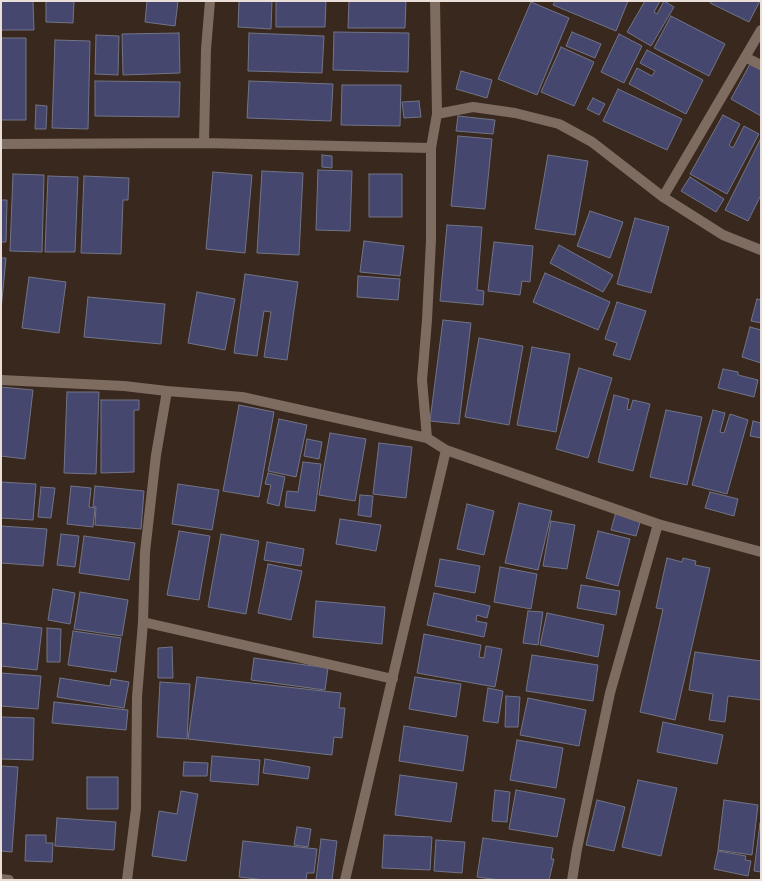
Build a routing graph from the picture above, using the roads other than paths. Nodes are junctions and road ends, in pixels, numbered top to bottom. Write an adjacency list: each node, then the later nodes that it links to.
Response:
1 (210, 1): 7 (street)
2 (435, 1): 6 (street)
3 (761, 30): 4 (street)
4 (745, 57): 5 (street); 10 (street)
5 (761, 65)
6 (436, 114): 9 (street); 10 (street)
7 (204, 143): 8 (street); 9 (street)
8 (1, 144)
9 (431, 148): 14 (street)
10 (663, 197): 11 (street)
11 (761, 250)
12 (1, 380): 13 (street)
13 (167, 391): 14 (street); 18 (street)
14 (427, 438): 15 (street)
15 (446, 450): 16 (street); 19 (street)
16 (658, 524): 17 (street); 24 (street)
17 (761, 552)
18 (143, 622): 19 (street); 22 (street)
19 (393, 679): 23 (street)
20 (1, 879): 21 (street)
21 (9, 880)
22 (127, 880)
23 (345, 880)
24 (572, 880)

